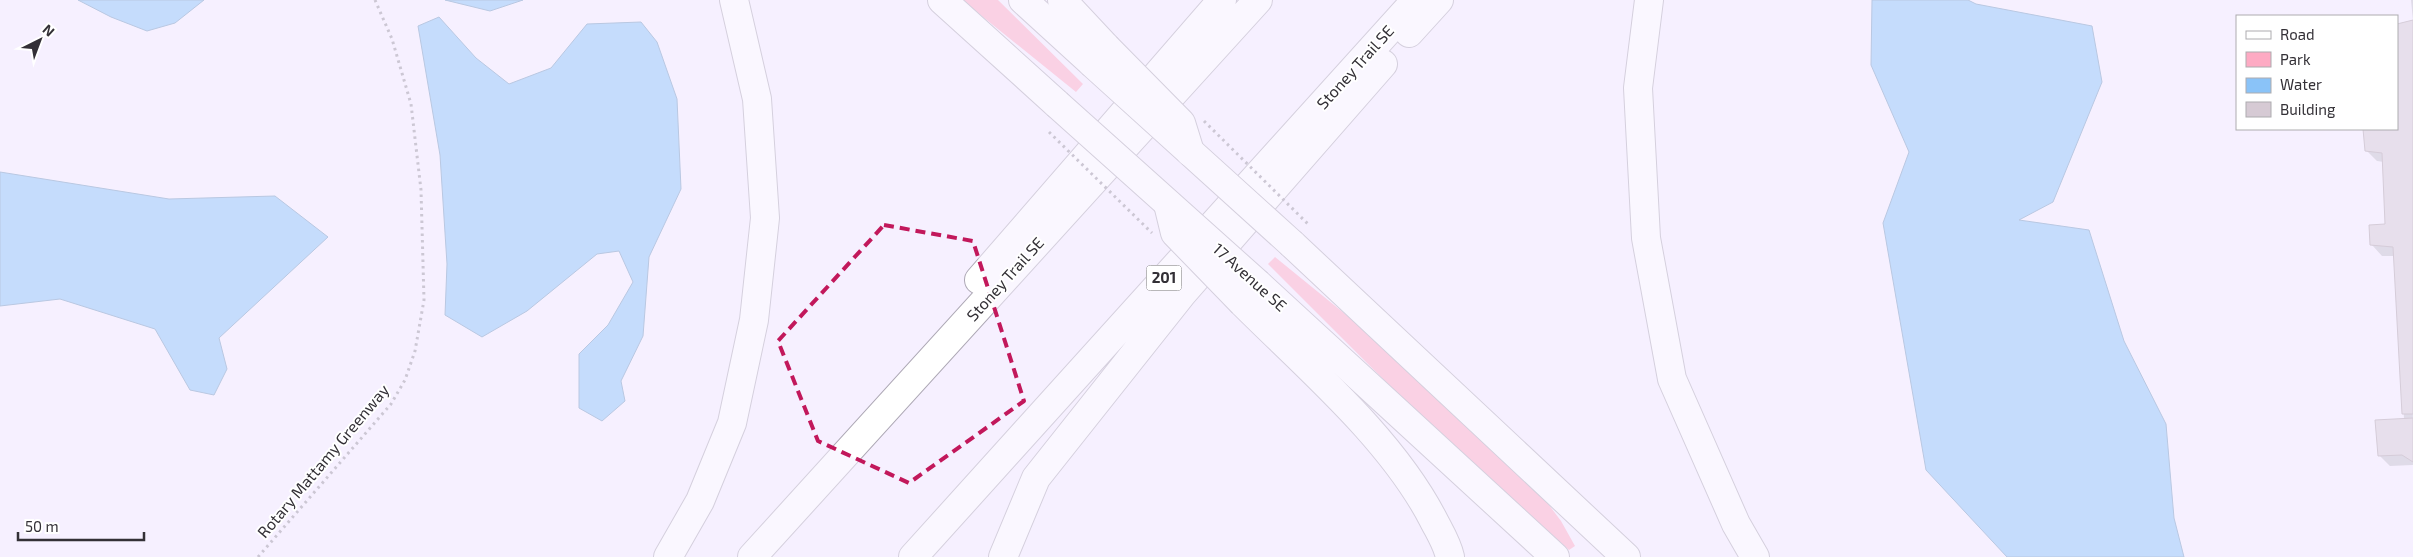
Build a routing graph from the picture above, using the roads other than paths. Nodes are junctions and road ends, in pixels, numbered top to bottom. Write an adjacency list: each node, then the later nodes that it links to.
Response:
1 (734, 0): 13 (main road)
2 (942, 0): 11 (main road, bridge)
3 (1023, 0): 10 (main road)
4 (1062, 0): 10 (main road)
5 (1222, 0): 12 (main road)
6 (1258, 0): 12 (main road, Stoney Trail SE)
7 (1416, 0): 15 (main road, Stoney Trail SE / 201)
8 (1438, 0): 16 (main road)
9 (1649, 0): 20 (main road)
10 (1099, 55): 19 (main road, bridge)
11 (1251, 294): 17 (main road); 18 (main road, 17 Avenue SE)
12 (801, 505): 14 (main road, Stoney Trail SE)
13 (668, 557)
14 (752, 557)
15 (913, 557)
16 (1003, 557)
17 (1450, 557)
18 (1555, 557)
19 (1626, 557)
20 (1755, 557)

